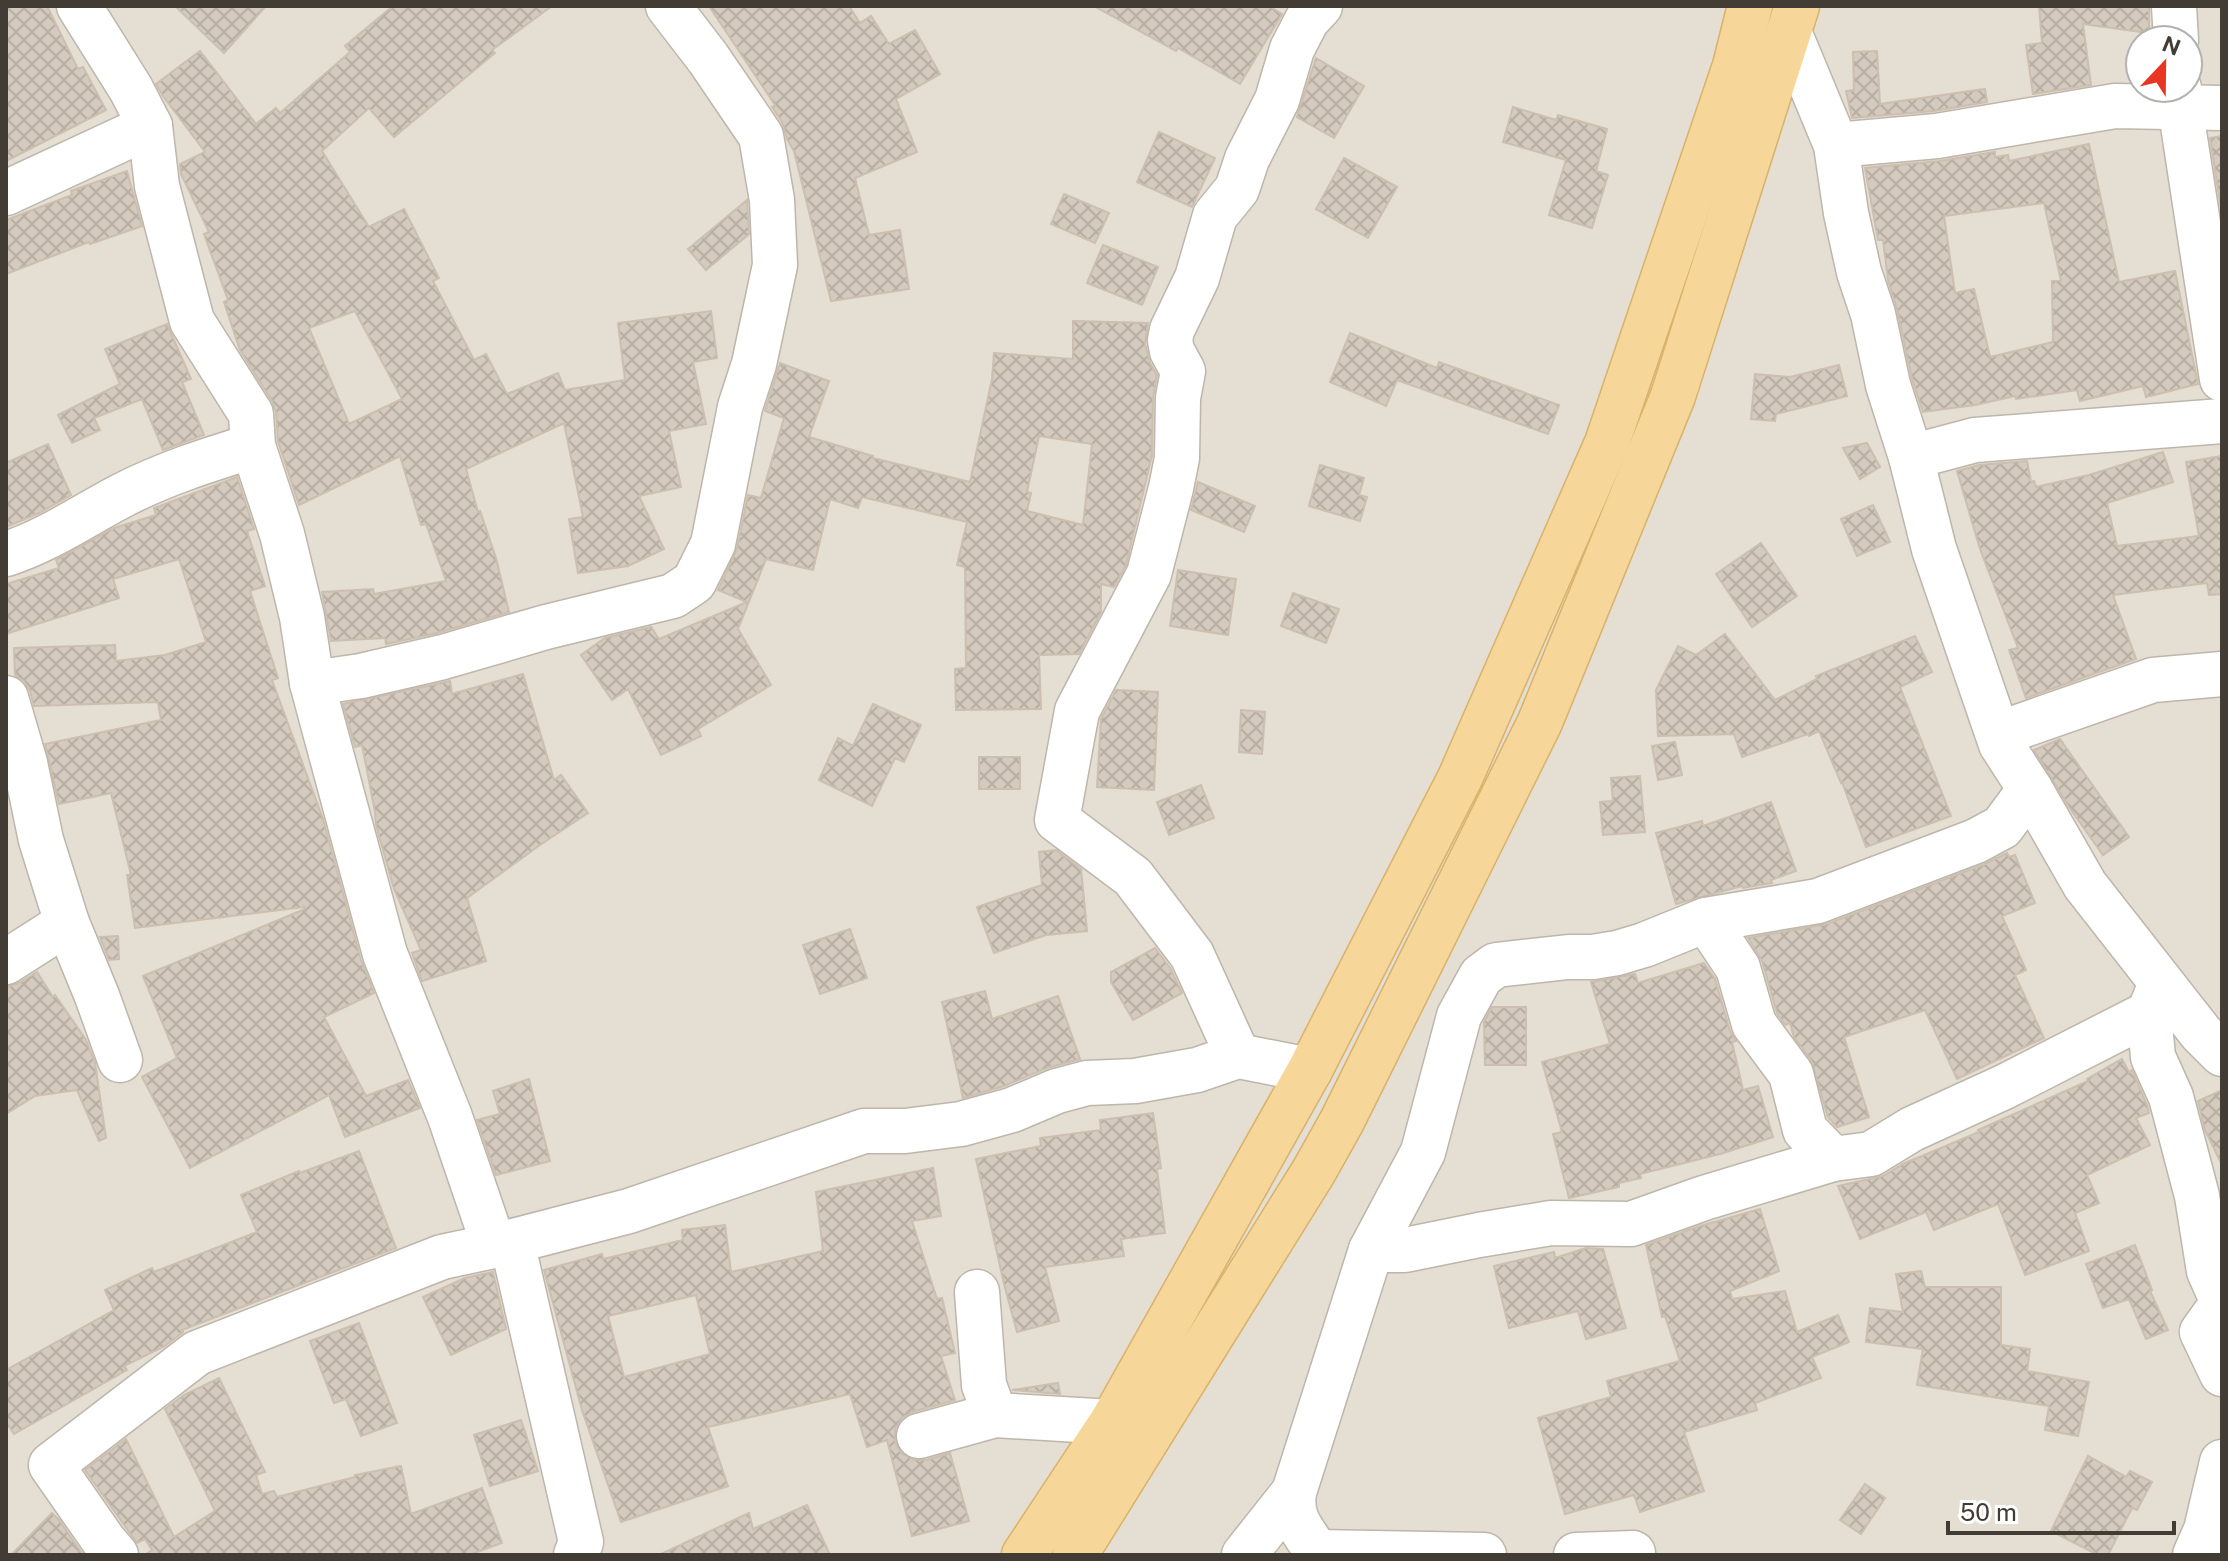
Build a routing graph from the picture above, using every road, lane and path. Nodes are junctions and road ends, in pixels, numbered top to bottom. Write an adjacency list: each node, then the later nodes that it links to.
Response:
1 (79, 6): 8 (street)
2 (668, 6): 17 (street)
3 (1320, 6): 26 (street)
4 (1750, 6): 28 (main road)
5 (1793, 19): 9 (street); 45 (main road)
6 (2147, 104): 9 (street)
7 (2194, 104): 11 (street)
8 (150, 126): 10 (street); 13 (street)
9 (1836, 145): 14 (street)
10 (6, 193)
11 (2222, 379)
12 (2222, 421): 14 (street)
13 (253, 446): 15 (street); 17 (street)
14 (1911, 457): 19 (street)
15 (6, 554)
16 (2222, 674): 19 (street)
17 (312, 683): 30 (street)
18 (6, 698): 22 (street)
19 (1998, 734): 20 (street)
20 (2030, 789): 21 (street); 24 (street)
21 (1706, 920): 29 (street); 31 (street)
22 (67, 923): 23 (street); 27 (street)
23 (6, 962)
24 (2155, 998): 25 (street); 29 (street); 33 (street)
25 (2222, 1054)
26 (1238, 1056): 28 (street); 30 (street)
27 (120, 1060)
28 (1310, 1070): 36 (main road)
29 (1833, 1159): 31 (street)
30 (512, 1242): 40 (street); 43 (street)
31 (1371, 1250): 39 (street)
32 (977, 1292): 35 (street)
33 (2222, 1302): 34 (street)
34 (2222, 1374)
35 (995, 1415): 36 (street); 37 (street)
36 (1112, 1422): 44 (main road)
37 (919, 1436)
38 (2222, 1462): 49 (street)
39 (1294, 1492): 42 (street); 46 (street)
40 (583, 1551)
41 (1633, 1553): 48 (street)
42 (1318, 1554): 47 (street)
43 (116, 1555)
44 (1024, 1555)
45 (1075, 1555)
46 (1244, 1555)
47 (1484, 1555)
48 (1576, 1555)
49 (2195, 1555)

